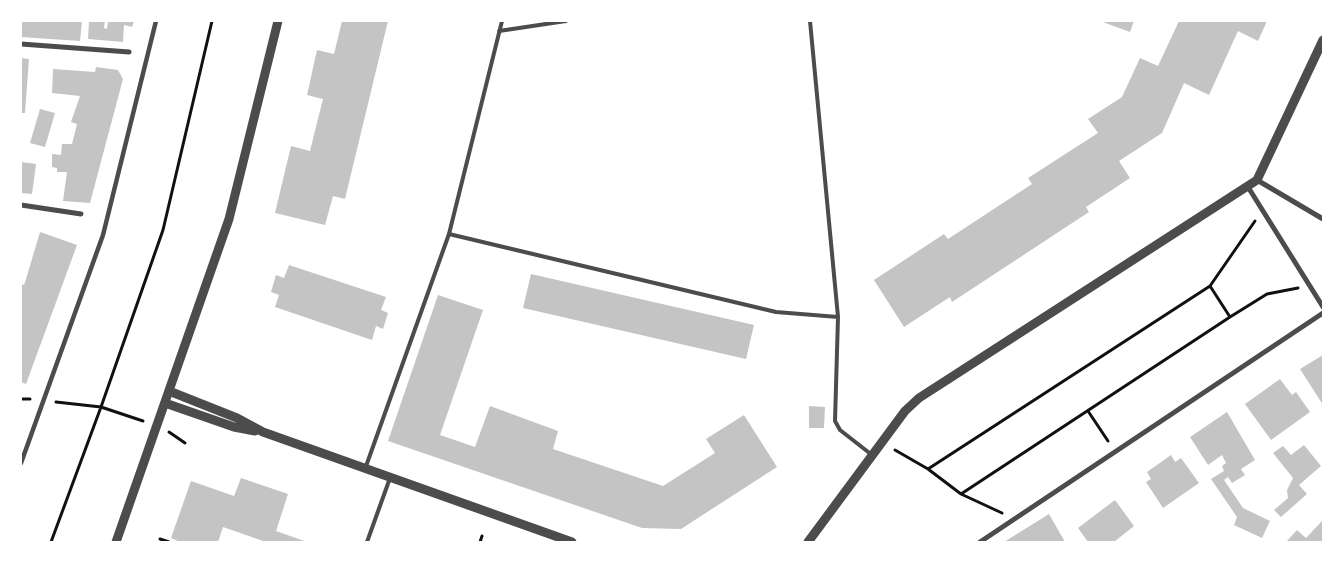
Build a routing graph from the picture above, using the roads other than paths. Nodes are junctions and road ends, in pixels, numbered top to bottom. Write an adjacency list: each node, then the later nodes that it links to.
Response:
1 (156, 21): 23 (street)
2 (278, 21): 19 (street)
3 (502, 21): 6 (lane)
4 (566, 21): 6 (lane)
5 (810, 21): 18 (lane)
6 (499, 31): 15 (lane)
7 (1323, 40): 10 (street)
8 (21, 44): 9 (street)
9 (129, 52)
10 (1257, 180): 11 (street); 14 (street)
11 (1248, 187): 16 (street); 22 (street)
12 (21, 205): 13 (street)
13 (81, 214)
14 (1323, 219)
15 (450, 234): 18 (lane); 24 (lane)
16 (1323, 307)
17 (1323, 313): 32 (street)
18 (838, 317): 22 (lane)
19 (169, 391): 20 (street); 21 (street)
20 (165, 403): 21 (street); 27 (street)
21 (263, 432): 24 (street)
22 (872, 455): 26 (street)
23 (21, 463)
24 (365, 469): 25 (street)
25 (390, 478): 28 (lane); 29 (street)
26 (814, 533): 30 (street); 31 (street)
27 (116, 542)
28 (367, 542)
29 (572, 542)
30 (802, 542)
31 (808, 542)
32 (980, 542)

